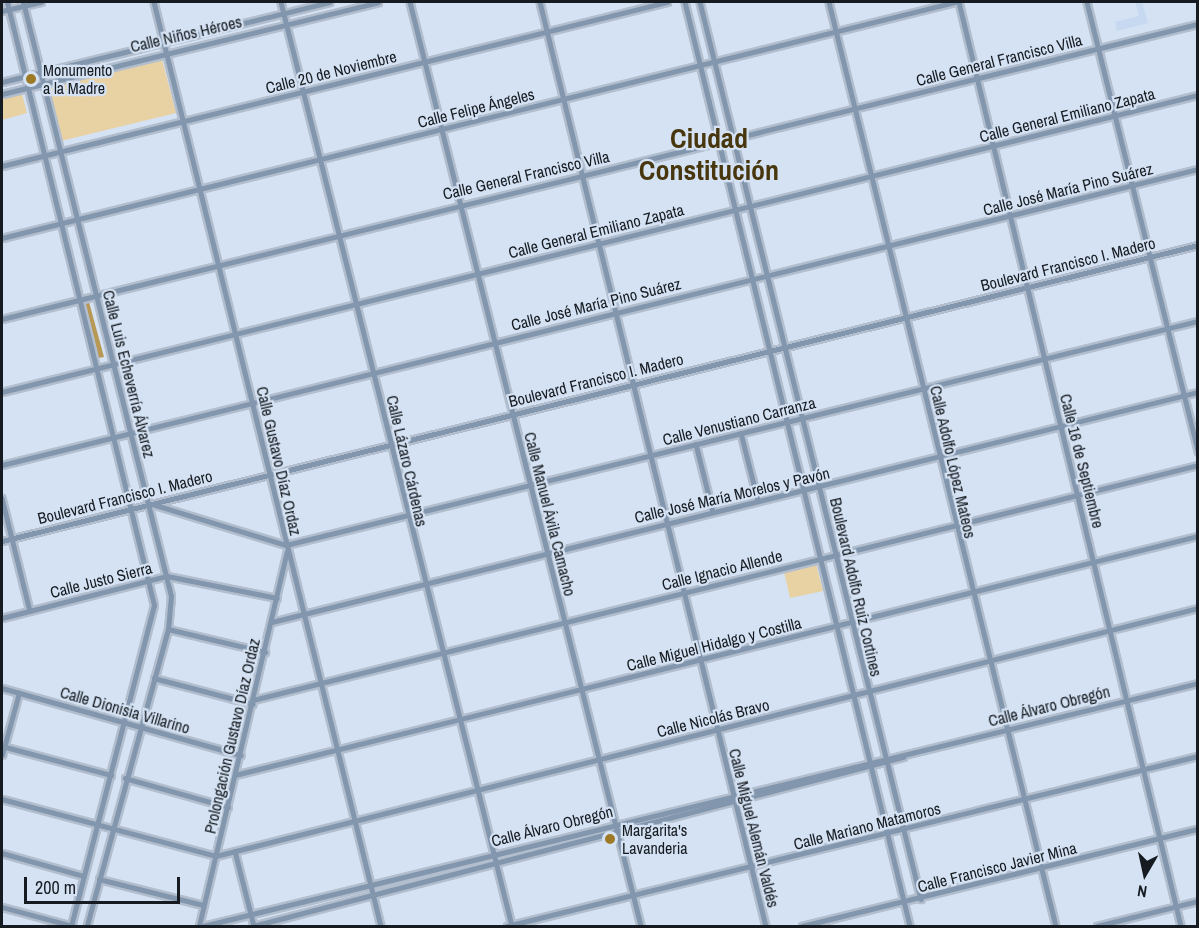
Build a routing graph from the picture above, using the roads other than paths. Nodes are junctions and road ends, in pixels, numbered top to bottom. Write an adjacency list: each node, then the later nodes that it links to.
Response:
1 (7, 2): 16 (street, Calle Luis Echeverría Álvarez)
2 (40, 2): 15 (street)
3 (154, 2): 23 (street, Calle Gustavo Díaz Ordaz)
4 (281, 2): 18 (street, Calle Lázaro Cárdenas)
5 (329, 2): 18 (street, Calle Niños Héroes)
6 (378, 2): 19 (street, Calle Niños Héroes)
7 (411, 2): 26 (street, Calle Manuel Ávila Camacho)
8 (540, 2): 21 (street, Calle Miguel Alemán Valdés)
9 (667, 2): 21 (street, Calle 20 de Noviembre)
10 (685, 2): 28 (street, Boulevard Adolfo Ruíz Cortines)
11 (700, 2): 27 (street, Boulevard Adolfo Ruíz Cortines)
12 (829, 2): 22 (street, Calle Adolfo López Mateos)
13 (957, 2): 22 (street, Calle Felipe Ángeles); 31 (street, Calle 16 de Septiembre)
14 (1087, 2): 24 (street)
15 (23, 4): 16 (street); 29 (street, Calle Luis Echeverría Álvarez)
16 (9, 9): 17 (street); 30 (street, Calle Luis Echeverría Álvarez)
17 (2, 11)
18 (284, 12): 19 (street, Calle Lázaro Cárdenas); 23 (street, Calle Niños Héroes)
19 (286, 24): 25 (street, Calle Niños Héroes); 35 (street, Calle Lázaro Cárdenas)
20 (1197, 24): 24 (street, Calle General Francisco Villa)
21 (547, 31): 26 (street, Calle 20 de Noviembre); 38 (street, Calle Miguel Alemán Valdés)
22 (837, 31): 27 (street, Calle Felipe Ángeles); 39 (street, Calle Adolfo López Mateos)
23 (165, 43): 25 (street, Calle Gustavo Díaz Ordaz); 29 (street, Calle Niños Héroes)
24 (1098, 48): 31 (street, Calle General Francisco Villa); 40 (street)
25 (167, 53): 33 (street, Calle Niños Héroes); 41 (street, Calle Gustavo Díaz Ordaz)
26 (425, 61): 35 (street, Calle 20 de Noviembre); 42 (street, Calle Manuel Ávila Camacho)
27 (714, 62): 28 (street, Calle Felipe Ángeles); 43 (street, Boulevard Adolfo Ruíz Cortines)
28 (700, 66): 38 (street, Calle Felipe Ángeles); 44 (street, Boulevard Adolfo Ruíz Cortines)
29 (42, 73): 30 (street, Calle Niños Héroes); 33 (street, Calle Luis Echeverría Álvarez)
30 (23, 75): 32 (street, Calle Niños Héroes); 34 (street, Calle Luis Echeverría Álvarez)
31 (978, 78): 39 (street, Calle General Francisco Villa); 45 (street, Calle 16 de Septiembre)
32 (2, 82)
33 (45, 84): 34 (street, Calle Niños Héroes); 46 (street, Calle Luis Echeverría Álvarez)
34 (27, 88): 36 (street, Calle Niños Héroes); 47 (street, Calle Luis Echeverría Álvarez)
35 (303, 92): 41 (street, Calle 20 de Noviembre); 48 (street, Calle Lázaro Cárdenas)
36 (2, 94)
37 (1197, 95): 40 (street, Calle General Emiliano Zapata)
38 (565, 99): 42 (street, Calle Felipe Ángeles); 51 (street, Calle Miguel Alemán Valdés)
39 (856, 107): 43 (street, Calle General Francisco Villa); 52 (street, Calle Adolfo López Mateos)
40 (1116, 116): 45 (street, Calle General Emiliano Zapata); 53 (street)
41 (183, 121): 46 (street, Calle 20 de Noviembre); 54 (street, Calle Gustavo Díaz Ordaz)
42 (442, 128): 48 (street, Calle Felipe Ángeles); 55 (street, Calle Manuel Ávila Camacho)
43 (732, 139): 44 (street, Calle General Francisco Villa); 56 (street, Boulevard Adolfo Ruíz Cortines)
44 (718, 141): 51 (street, Calle General Francisco Villa); 57 (street, Boulevard Adolfo Ruíz Cortines)
45 (994, 146): 52 (street, Calle General Emiliano Zapata); 58 (street, Calle 16 de Septiembre)
46 (61, 151): 47 (street, Calle 20 de Noviembre); 59 (street, Calle Luis Echeverría Álvarez)
47 (45, 155): 49 (street, Calle 20 de Noviembre); 60 (street, Calle Luis Echeverría Álvarez)
48 (320, 161): 54 (street, Calle Felipe Ángeles); 61 (street, Calle Lázaro Cárdenas)
49 (2, 166)
50 (1197, 169): 53 (street, Calle José María Pino Suárez)
51 (584, 174): 55 (street, Calle General Francisco Villa); 63 (street, Calle Miguel Alemán Valdés)
52 (873, 176): 56 (street, Calle General Emiliano Zapata); 64 (street, Calle Adolfo López Mateos)
53 (1133, 185): 58 (street, Calle José María Pino Suárez); 66 (street)
54 (198, 188): 59 (street, Calle Felipe Ángeles); 67 (street, Calle Gustavo Díaz Ordaz)
55 (462, 203): 61 (street, Calle General Francisco Villa); 68 (street, Calle Manuel Ávila Camacho)
56 (750, 206): 57 (street, Calle General Emiliano Zapata); 69 (street, Boulevard Adolfo Ruíz Cortines)
57 (736, 209): 63 (street, Calle General Emiliano Zapata); 70 (street, Boulevard Adolfo Ruíz Cortines)
58 (1010, 215): 64 (street, Calle José María Pino Suárez); 71 (street, Calle 16 de Septiembre)
59 (76, 219): 60 (street, Calle Felipe Ángeles); 72 (street, Calle Luis Echeverría Álvarez)
60 (61, 222): 62 (street, Calle Felipe Ángeles); 73 (street, Calle Luis Echeverría Álvarez)
61 (340, 233): 67 (street, Calle General Francisco Villa); 74 (street, Calle Lázaro Cárdenas)
62 (2, 237)
63 (601, 243): 68 (street, Calle General Emiliano Zapata); 75 (street, Calle Miguel Alemán Valdés)
64 (889, 245): 69 (street, Calle José María Pino Suárez); 76 (street, Calle Adolfo López Mateos)
65 (1197, 245): 66 (street, Boulevard Francisco I. Madero)
66 (1150, 257): 71 (street, Boulevard Francisco I. Madero); 79 (street)
67 (219, 265): 72 (street, Calle General Francisco Villa); 80 (street, Calle Gustavo Díaz Ordaz)
68 (478, 272): 74 (street, Calle General Emiliano Zapata); 81 (street, Calle Manuel Ávila Camacho)
69 (767, 274): 70 (street, Calle José María Pino Suárez); 82 (street, Boulevard Adolfo Ruíz Cortines)
70 (752, 278): 75 (street, Calle José María Pino Suárez); 83 (street, Boulevard Adolfo Ruíz Cortines)
71 (1028, 288): 76 (street, Boulevard Francisco I. Madero); 84 (street, Calle 16 de Septiembre)
72 (95, 297): 73 (street, Calle General Francisco Villa); 85 (street, Calle Luis Echeverría Álvarez)
73 (80, 300): 77 (street, Calle General Francisco Villa); 86 (street, Calle Luis Echeverría Álvarez)
74 (357, 304): 80 (street, Calle General Emiliano Zapata); 87 (street, Calle Lázaro Cárdenas)
75 (617, 309): 81 (street, Calle José María Pino Suárez); 88 (street, Calle Miguel Alemán Valdés)
76 (906, 318): 82 (street, Boulevard Francisco I. Madero); 89 (street, Calle Adolfo López Mateos)
77 (2, 319)
78 (1197, 321): 79 (street, Calle Venustiano Carranza)
79 (1166, 328): 84 (street, Calle Venustiano Carranza); 92 (street)
80 (236, 334): 85 (street, Calle General Emiliano Zapata); 93 (street, Calle Gustavo Díaz Ordaz)
81 (496, 343): 87 (street, Calle José María Pino Suárez); 94 (street, Calle Manuel Ávila Camacho)
82 (786, 349): 83 (street, Boulevard Francisco I. Madero); 95 (street, Boulevard Adolfo Ruíz Cortines)
83 (771, 352): 88 (street, Boulevard Francisco I. Madero); 96 (street, Boulevard Adolfo Ruíz Cortines)
84 (1044, 358): 89 (street, Calle Venustiano Carranza); 97 (street, Calle 16 de Septiembre)
85 (112, 364): 86 (street, Calle General Emiliano Zapata); 98 (street, Calle Luis Echeverría Álvarez)
86 (98, 368): 90 (street, Calle General Emiliano Zapata); 100 (street, Calle Luis Echeverría Álvarez)
87 (374, 371): 93 (street, Calle José María Pino Suárez); 102 (street, Calle Lázaro Cárdenas)
88 (636, 384): 94 (street, Boulevard Francisco I. Madero); 104 (street, Calle Miguel Alemán Valdés)
89 (923, 388): 95 (street, Calle Venustiano Carranza); 105 (street, Calle Adolfo López Mateos)
90 (2, 392)
91 (1197, 392): 92 (street, Calle José María Morelos y Pavón)
92 (1182, 396): 97 (street, Calle José María Morelos y Pavón); 103 (street)
93 (253, 403): 98 (street, Calle José María Pino Suárez); 108 (street, Calle Gustavo Díaz Ordaz)
94 (513, 415): 102 (street, Boulevard Francisco I. Madero); 109 (street, Calle Manuel Ávila Camacho)
95 (802, 418): 96 (street, Calle Venustiano Carranza); 110 (street, Boulevard Adolfo Ruíz Cortines)
96 (788, 422): 99 (street, Calle Venustiano Carranza); 111 (street, Boulevard Adolfo Ruíz Cortines)
97 (1063, 428): 105 (street, Calle José María Morelos y Pavón); 112 (street, Calle 16 de Septiembre)
98 (130, 432): 100 (street, Calle José María Pino Suárez); 115 (street, Calle Luis Echeverría Álvarez)
99 (741, 433): 101 (street, Calle Venustiano Carranza); 114 (street)
100 (115, 436): 106 (street, Calle José María Pino Suárez); 116 (street, Calle Luis Echeverría Álvarez)
101 (696, 444): 104 (street, Calle Venustiano Carranza); 117 (street)
102 (392, 446): 108 (street, Boulevard Francisco I. Madero); 118 (street, Calle Lázaro Cárdenas)
103 (1197, 452)
104 (651, 455): 109 (street, Calle Venustiano Carranza); 119 (street, Calle Miguel Alemán Valdés)
105 (941, 459): 110 (street, Calle José María Morelos y Pavón); 120 (street, Calle Adolfo López Mateos)
106 (2, 465)
107 (1197, 465): 112 (street, Calle Ignacio Allende)
108 (271, 476): 115 (street, Boulevard Francisco I. Madero); 124 (street, Calle Gustavo Díaz Ordaz)
109 (530, 485): 118 (street, Calle Venustiano Carranza); 125 (street, Calle Manuel Ávila Camacho)
110 (819, 487): 111 (street, Calle José María Morelos y Pavón); 126 (street, Boulevard Adolfo Ruíz Cortines)
111 (804, 491): 114 (street, Calle José María Morelos y Pavón); 127 (street, Boulevard Adolfo Ruíz Cortines)
112 (1078, 495): 120 (street, Calle Ignacio Allende); 128 (street, Calle 16 de Septiembre)
113 (2, 498): 122 (street)
114 (758, 500): 117 (street, Calle José María Morelos y Pavón)
115 (150, 505): 116 (street, Boulevard Francisco I. Madero); 124 (street); 129 (street, Calle Luis Echeverría Álvarez)
116 (132, 510): 122 (street, Boulevard Francisco I. Madero); 130 (street, Calle Luis Echeverría Álvarez)
117 (713, 512): 119 (street, Calle José María Morelos y Pavón)
118 (408, 516): 124 (street, Calle Venustiano Carranza); 131 (street, Calle Lázaro Cárdenas)
119 (669, 522): 125 (street, Calle José María Morelos y Pavón); 132 (street, Calle Miguel Alemán Valdés)
120 (956, 525): 126 (street, Calle Ignacio Allende); 133 (street, Calle Adolfo López Mateos)
121 (1197, 536): 128 (street, Calle Miguel Hidalgo y Costilla)
122 (12, 539): 123 (street, Boulevard Francisco I. Madero); 136 (street)
123 (2, 541)
124 (287, 548): 134 (street, Prolongación Gustavo Díaz Ordaz); 137 (street, Calle Gustavo Díaz Ordaz)
125 (547, 553): 131 (street, Calle José María Morelos y Pavón); 140 (street, Calle Manuel Ávila Camacho)
126 (835, 554): 127 (street, Calle Ignacio Allende); 141 (street, Boulevard Adolfo Ruíz Cortines)
127 (820, 558): 132 (street, Calle Ignacio Allende); 142 (street, Boulevard Adolfo Ruíz Cortines)
128 (1095, 561): 133 (street, Calle Miguel Hidalgo y Costilla); 144 (street, Calle 16 de Septiembre)
129 (167, 576): 130 (street, Calle Justo Sierra); 134 (street, Calle Justo Sierra); 143 (street, Calle Luis Echeverría Álvarez)
130 (149, 580): 136 (street, Calle Justo Sierra); 160 (street, Calle Luis Echeverría Álvarez)
131 (425, 584): 137 (street, Calle José María Morelos y Pavón); 146 (street, Calle Lázaro Cárdenas)
132 (687, 591): 140 (street, Calle Ignacio Allende); 147 (street, Calle Miguel Alemán Valdés)
133 (971, 591): 141 (street, Calle Miguel Hidalgo y Costilla); 148 (street, Calle Adolfo López Mateos)
134 (277, 598): 139 (street, Prolongación Gustavo Díaz Ordaz)
135 (1197, 608): 144 (street, Calle Nicolás Bravo)
136 (30, 611): 138 (street, Calle Justo Sierra)
137 (303, 614): 139 (street, Calle José María Morelos y Pavón); 150 (street, Calle Gustavo Díaz Ordaz)
138 (2, 618)
139 (272, 622): 145 (street, Prolongación Gustavo Díaz Ordaz)
140 (565, 622): 146 (street, Calle Ignacio Allende); 153 (street, Calle Manuel Ávila Camacho)
141 (852, 622): 142 (street, Calle Miguel Hidalgo y Costilla); 154 (street, Boulevard Adolfo Ruíz Cortines)
142 (837, 626): 147 (street, Calle Miguel Hidalgo y Costilla); 156 (street, Boulevard Adolfo Ruíz Cortines)
143 (168, 629): 145 (street); 149 (street, Calle Luis Echeverría Álvarez)
144 (1111, 630): 148 (street, Calle Nicolás Bravo); 157 (street, Calle 16 de Septiembre)
145 (265, 652): 158 (street, Prolongación Gustavo Díaz Ordaz)
146 (444, 653): 150 (street, Calle Ignacio Allende); 159 (street, Calle Lázaro Cárdenas)
147 (702, 660): 153 (street, Calle Miguel Hidalgo y Costilla); 162 (street, Calle Miguel Alemán Valdés)
148 (990, 660): 154 (street, Calle Nicolás Bravo); 163 (street, Calle Adolfo López Mateos)
149 (154, 678): 158 (street); 161 (street, Calle Luis Echeverría Álvarez)
150 (321, 683): 158 (street, Calle Ignacio Allende); 165 (street, Calle Gustavo Díaz Ordaz)
151 (1197, 683): 157 (street, Calle Álvaro Obregón)
152 (2, 688): 155 (street, Calle Dionisia Villarino)
153 (583, 689): 159 (street, Calle Miguel Hidalgo y Costilla); 171 (street, Calle Manuel Ávila Camacho)
154 (868, 691): 156 (street, Calle Nicolás Bravo); 170 (street, Boulevard Adolfo Ruíz Cortines)
155 (19, 693): 160 (street, Calle Dionisia Villarino); 164 (street)
156 (854, 695): 162 (street, Calle Nicolás Bravo); 172 (street, Boulevard Adolfo Ruíz Cortines)
157 (1128, 700): 163 (street, Calle Álvaro Obregón); 175 (street, Calle 16 de Septiembre)
158 (253, 702): 167 (street, Prolongación Gustavo Díaz Ordaz)
159 (461, 719): 165 (street, Calle Miguel Hidalgo y Costilla); 179 (street, Calle Lázaro Cárdenas)
160 (125, 723): 161 (street, Calle Dionisia Villarino); 176 (street, Calle Luis Echeverría Álvarez)
161 (139, 727): 167 (street, Calle Dionisia Villarino); 178 (street, Calle Luis Echeverría Álvarez)
162 (717, 729): 171 (street, Calle Nicolás Bravo); 180 (street, Calle Miguel Alemán Valdés)
163 (1007, 730): 168 (street, Calle Álvaro Obregón); 182 (street, Calle Adolfo López Mateos)
164 (3, 747): 166 (street); 176 (street)
165 (337, 750): 177 (street, Calle Miguel Hidalgo y Costilla); 185 (street, Calle Gustavo Díaz Ordaz)
166 (2, 755)
167 (241, 755): 177 (street, Prolongación Gustavo Díaz Ordaz)
168 (907, 755): 170 (street, Calle Álvaro Obregón); 173 (street, Calle Álvaro Obregón)
169 (1197, 756): 175 (street, Calle Mariano Matamoros)
170 (884, 757): 172 (street, Calle Álvaro Obregón); 173 (street, Boulevard Adolfo Ruíz Cortines)
171 (600, 759): 179 (street, Calle Nicolás Bravo); 186 (street, Calle Manuel Ávila Camacho)
172 (869, 760): 174 (street, Boulevard Adolfo Ruíz Cortines); 180 (street, Calle Álvaro Obregón)
173 (886, 765): 174 (street, Calle Álvaro Obregón); 189 (street, Boulevard Adolfo Ruíz Cortines)
174 (871, 769): 183 (street, Calle Álvaro Obregón); 192 (street, Boulevard Adolfo Ruíz Cortines)
175 (1147, 770): 182 (street, Calle Mariano Matamoros); 193 (street, Calle 16 de Septiembre)
176 (111, 775): 187 (street, Calle Luis Echeverría Álvarez)
177 (235, 776): 184 (street, Prolongación Gustavo Díaz Ordaz)
178 (125, 778): 184 (street); 188 (street, Calle Luis Echeverría Álvarez)
179 (479, 789): 185 (street, Calle Nicolás Bravo); 196 (street, Calle Lázaro Cárdenas)
180 (734, 794): 183 (street, Calle Miguel Alemán Valdés); 186 (street, Calle Álvaro Obregón)
181 (2, 799): 187 (street)
182 (1024, 799): 189 (street, Calle Mariano Matamoros); 200 (street, Calle Adolfo López Mateos)
183 (736, 803): 191 (street, Calle Álvaro Obregón); 199 (street, Calle Miguel Alemán Valdés)
184 (228, 807): 197 (street, Prolongación Gustavo Díaz Ordaz)
185 (355, 821): 194 (street, Calle Nicolás Bravo); 203 (street, Calle Gustavo Díaz Ordaz)
186 (616, 824): 191 (street, Calle Manuel Ávila Camacho); 196 (street, Calle Álvaro Obregón)
187 (97, 825): 188 (street); 201 (street, Calle Luis Echeverría Álvarez)
188 (113, 829): 197 (street); 202 (street, Calle Luis Echeverría Álvarez)
189 (902, 829): 192 (street, Calle Mariano Matamoros); 206 (street, Boulevard Adolfo Ruíz Cortines)
190 (1197, 829): 193 (street, Calle Francisco Javier Mina)
191 (619, 833): 198 (street, Calle Álvaro Obregón); 205 (street, Calle Manuel Ávila Camacho)
192 (887, 833): 199 (street, Calle Mariano Matamoros); 208 (street, Boulevard Adolfo Ruíz Cortines)
193 (1163, 839): 200 (street, Calle Francisco Javier Mina); 210 (street, Calle 16 de Septiembre)
194 (235, 851): 197 (street, Calle Nicolás Bravo); 212 (street)
195 (2, 853): 201 (street)
196 (496, 854): 198 (street, Calle Lázaro Cárdenas); 203 (street, Calle Álvaro Obregón)
197 (216, 856): 209 (street, Prolongación Gustavo Díaz Ordaz)
198 (498, 864): 204 (street, Calle Álvaro Obregón); 215 (street, Calle Lázaro Cárdenas)
199 (752, 867): 205 (street, Calle Mariano Matamoros); 220 (street, Calle Miguel Alemán Valdés)
200 (1042, 869): 206 (street, Calle Francisco Javier Mina); 223 (street, Calle Adolfo López Mateos)
201 (84, 876): 213 (street, Calle Luis Echeverría Álvarez)
202 (99, 879): 209 (street); 216 (street, Calle Luis Echeverría Álvarez)
203 (371, 885): 204 (street, Calle Gustavo Díaz Ordaz); 212 (street, Calle Álvaro Obregón)
204 (374, 896): 214 (street, Calle Álvaro Obregón); 218 (street, Calle Gustavo Díaz Ordaz)
205 (634, 897): 215 (street, Calle Mariano Matamoros); 219 (street, Calle Manuel Ávila Camacho)
206 (921, 899): 208 (street, Calle Francisco Javier Mina)
207 (1197, 901): 210 (street)
208 (904, 903): 221 (street, Calle Francisco Javier Mina); 222 (street, Boulevard Adolfo Ruíz Cortines)
209 (203, 905): 217 (street, Prolongación Gustavo Díaz Ordaz)
210 (1176, 906): 224 (street); 225 (street, Calle 16 de Septiembre)
211 (2, 907): 213 (street)
212 (251, 915): 214 (street); 217 (street, Calle Álvaro Obregón)
213 (72, 926)
214 (254, 926)
215 (510, 926)
216 (87, 927)
217 (201, 927)
218 (381, 927)
219 (641, 927)
220 (766, 927)
221 (802, 927)
222 (910, 927)
223 (1056, 927)
224 (1097, 927)
225 (1181, 927)

